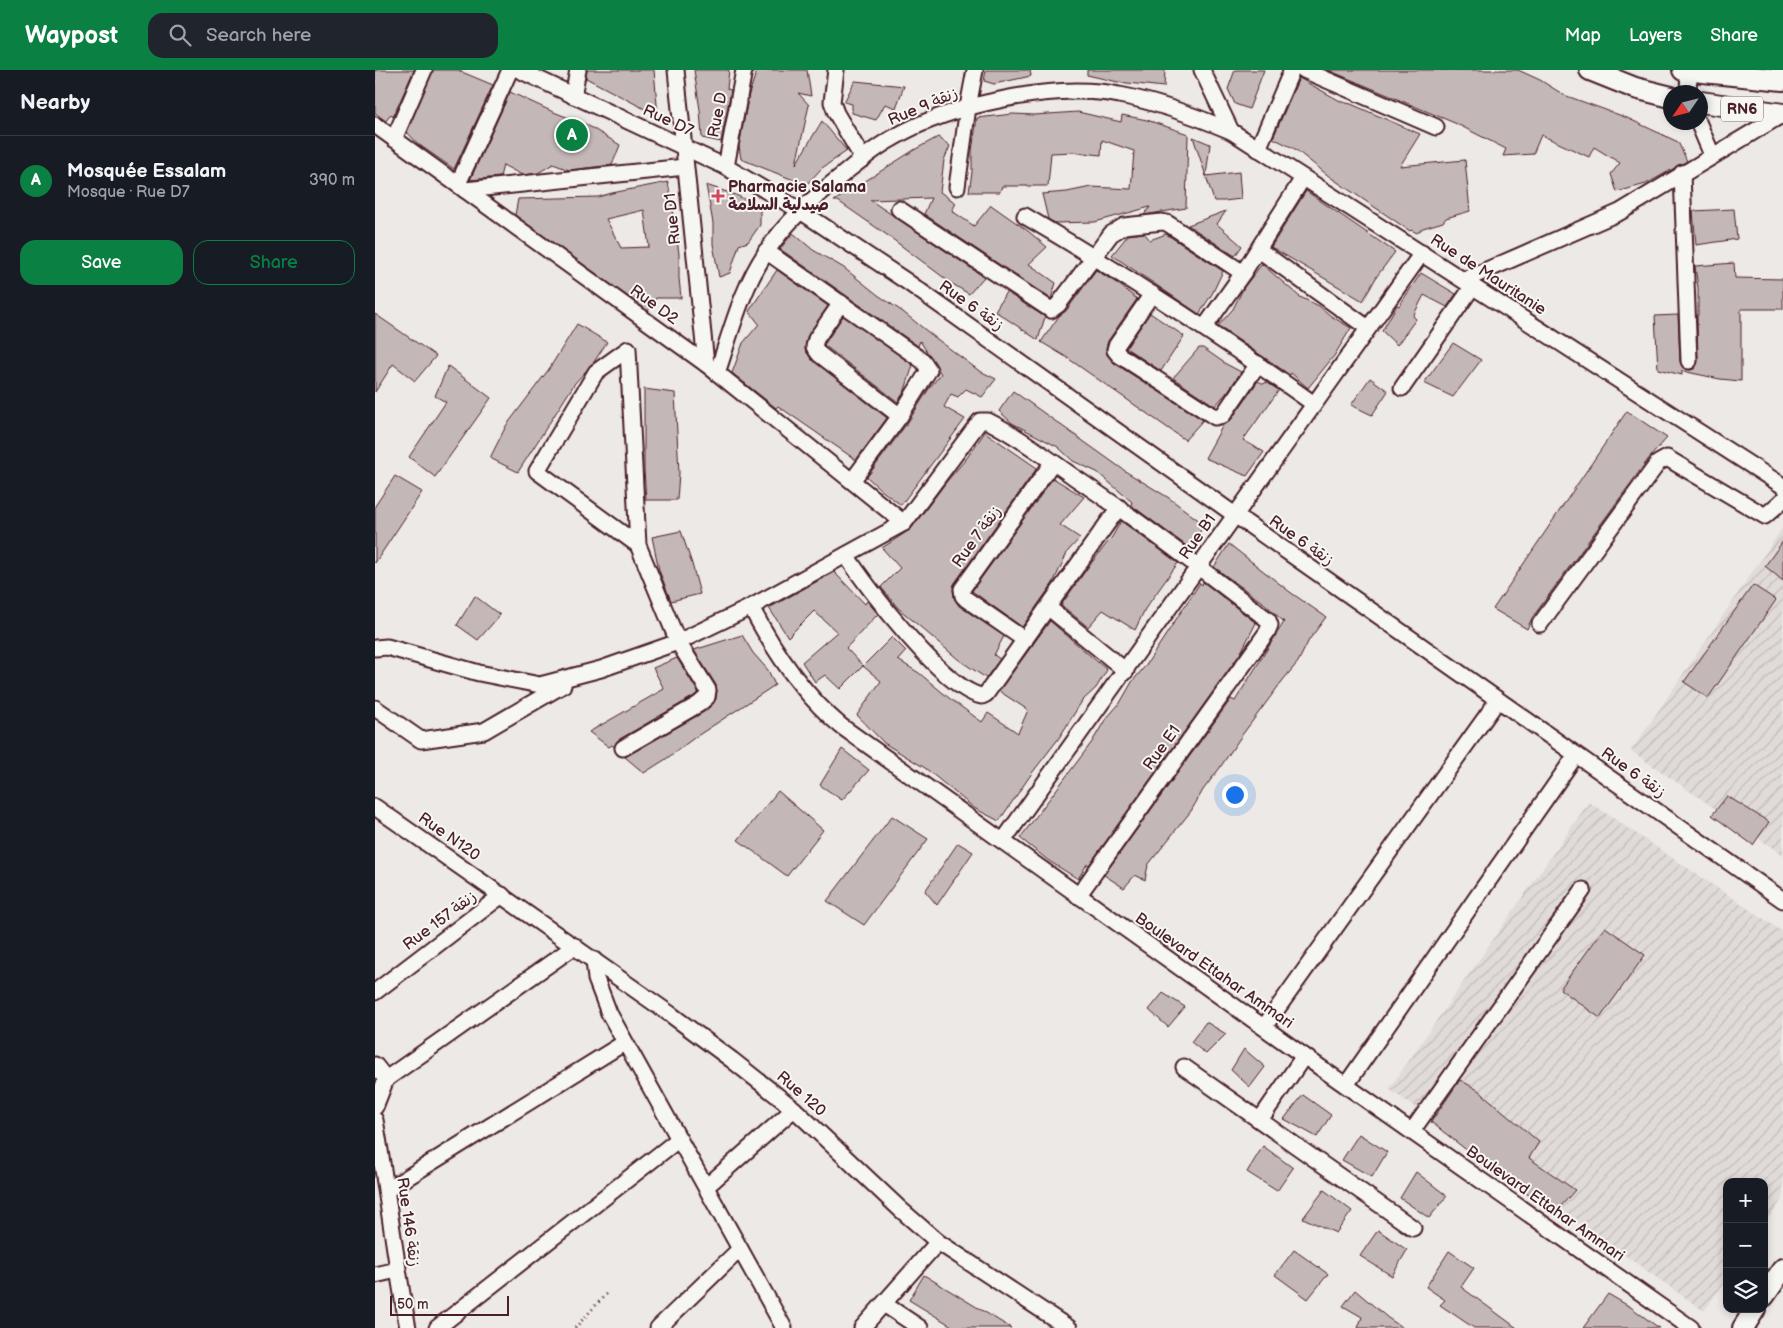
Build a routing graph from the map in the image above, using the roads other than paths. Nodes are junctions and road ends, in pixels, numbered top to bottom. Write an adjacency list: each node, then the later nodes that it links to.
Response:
1 (424, 70): 25 (street)
2 (510, 70): 34 (street)
3 (519, 70): 17 (street, Rue D7)
4 (578, 70): 17 (street)
5 (675, 70): 26 (street, Rue D1)
6 (745, 70): 31 (street, Rue D)
7 (836, 70): 29 (street)
8 (975, 70): 19 (street)
9 (1201, 70): 24 (street, Rue de Mauritanie)
10 (1292, 70): 27 (street)
11 (1303, 70): 22 (street)
12 (1590, 70): 16 (main road)
13 (1687, 70): 14 (main road, RN6); 15 (street)
14 (1783, 80)
15 (1688, 85)
16 (1663, 95)
17 (573, 96): 26 (street, Rue D7)
18 (1708, 103): 20 (main road, RN6)
19 (968, 107): 24 (street, Rue 9 زنقة); 29 (street, Rue 9 زنقة); 35 (street)
20 (1783, 114): 28 (street)
21 (375, 125): 25 (street, Rue D2)
22 (1436, 127)
23 (1701, 130): 28 (street)
24 (1231, 131): 27 (street, Rue de Mauritanie)
25 (394, 139): 34 (street, Rue D2)
26 (685, 148): 30 (street, Rue D1); 31 (street, Rue D7)
27 (1258, 150): 33 (street, Rue de Mauritanie)
28 (1712, 156): 32 (street)
29 (863, 159): 37 (street, Rue 9 زنقة)
30 (685, 167): 34 (street); 51 (street, Rue D1)
31 (726, 167): 37 (street, Rue D7)
32 (1682, 173): 44 (street); 49 (street)
33 (1303, 178): 39 (street); 41 (street, Rue de Mauritanie)
34 (462, 187): 51 (street, Rue D2)
35 (957, 187)
36 (899, 209): 42 (street)
37 (799, 210): 40 (street, Rue 9 زنقة); 60 (street, Rue 6 زنقة)
38 (1025, 216): 42 (street)
39 (1259, 250): 43 (street); 48 (street)
40 (766, 251): 46 (street); 51 (street, Rue 9 زنقة)
41 (1422, 253): 44 (street, Rue de Mauritanie); 48 (street, Rue B1)
42 (1095, 257): 43 (street); 45 (street)
43 (1243, 273): 47 (street)
44 (1469, 283): 52 (street); 57 (street, Rue de Mauritanie)
45 (1153, 294): 47 (street); 50 (street)
46 (841, 303): 54 (street); 54 (street)
47 (1204, 328): 50 (street)
48 (1368, 328): 53 (street, Rue B1)
49 (1689, 361)
50 (1258, 364): 53 (street)
51 (711, 369): 56 (street, Rue D2)
52 (1402, 388)
53 (1314, 404): 60 (street, Rue B1)
54 (900, 416): 56 (street)
55 (1053, 462): 59 (street); 61 (street); 68 (street, Rue 7 زنقة)
56 (852, 481): 61 (street, Rue D2)
57 (1783, 486)
58 (1783, 500): 67 (street)
59 (1119, 508): 64 (street); 66 (street)
60 (1235, 515): 64 (street, Rue B1); 73 (street, Rue 6 زنقة)
61 (904, 523): 63 (street)
62 (638, 545): 62 (street); 69 (street)
63 (846, 555): 65 (street); 68 (street)
64 (1199, 566): 71 (street, Rue B1); 81 (street, Rue E1)
65 (751, 607): 69 (street); 78 (street, Boulevard Ettahar Ammari)
66 (1049, 608): 68 (street); 71 (street)
67 (1540, 624)
68 (1025, 640)
69 (678, 642): 72 (street); 75 (street)
70 (375, 648): 72 (street)
71 (1126, 671): 78 (street, Rue B1)
72 (579, 675): 74 (street)
73 (1498, 700): 76 (street, Rue 6 زنقة); 86 (street)
74 (375, 708)
75 (623, 748)
76 (1576, 755): 82 (street, Rue 6 زنقة); 92 (street)
77 (375, 807): 80 (street, Rue N120)
78 (1003, 841): 81 (street, Boulevard Ettahar Ammari)
79 (1583, 890): 97 (street)
80 (502, 895): 83 (street, Rue 120); 85 (street, Rue 157 زنقة)
81 (1079, 896): 86 (street, Boulevard Ettahar Ammari)
82 (1783, 900)
83 (575, 946): 84 (street, Rue 120); 91 (street)
84 (594, 960): 87 (street); 94 (street, Rue 120)
85 (375, 992)
86 (1264, 1027): 88 (street, Boulevard Ettahar Ammari)
87 (625, 1043): 98 (street); 100 (street)
88 (1304, 1056): 92 (street, Boulevard Ettahar Ammari); 96 (street)
89 (375, 1065): 91 (street)
90 (1183, 1067): 96 (street)
91 (386, 1079): 93 (street)
92 (1346, 1085): 97 (street, Boulevard Ettahar Ammari)
93 (375, 1106)
94 (794, 1109): 99 (street); 102 (street, Rue 120)
95 (375, 1120): 100 (street, Rue 146 زنقة)
96 (1260, 1120): 101 (street)
97 (1412, 1131): 117 (street, Boulevard Ettahar Ammari)
98 (679, 1139): 99 (street); 111 (street)
99 (706, 1187): 103 (street)
100 (387, 1190): 105 (street, Rue 146 زنقة)
101 (1413, 1228)
102 (938, 1242): 108 (street); 116 (street, Rue 120)
103 (740, 1249): 112 (street); 113 (street)
104 (1783, 1269): 107 (main road)
105 (397, 1270): 106 (street); 110 (street, Rue 146 زنقة)
106 (375, 1275)
107 (1768, 1290)
108 (884, 1304): 114 (street); 115 (street)
109 (1752, 1313): 118 (main road)
110 (408, 1328)
111 (437, 1328)
112 (658, 1328)
113 (784, 1328)
114 (863, 1328)
115 (920, 1328)
116 (1069, 1328)
117 (1691, 1328)
118 (1743, 1328)

